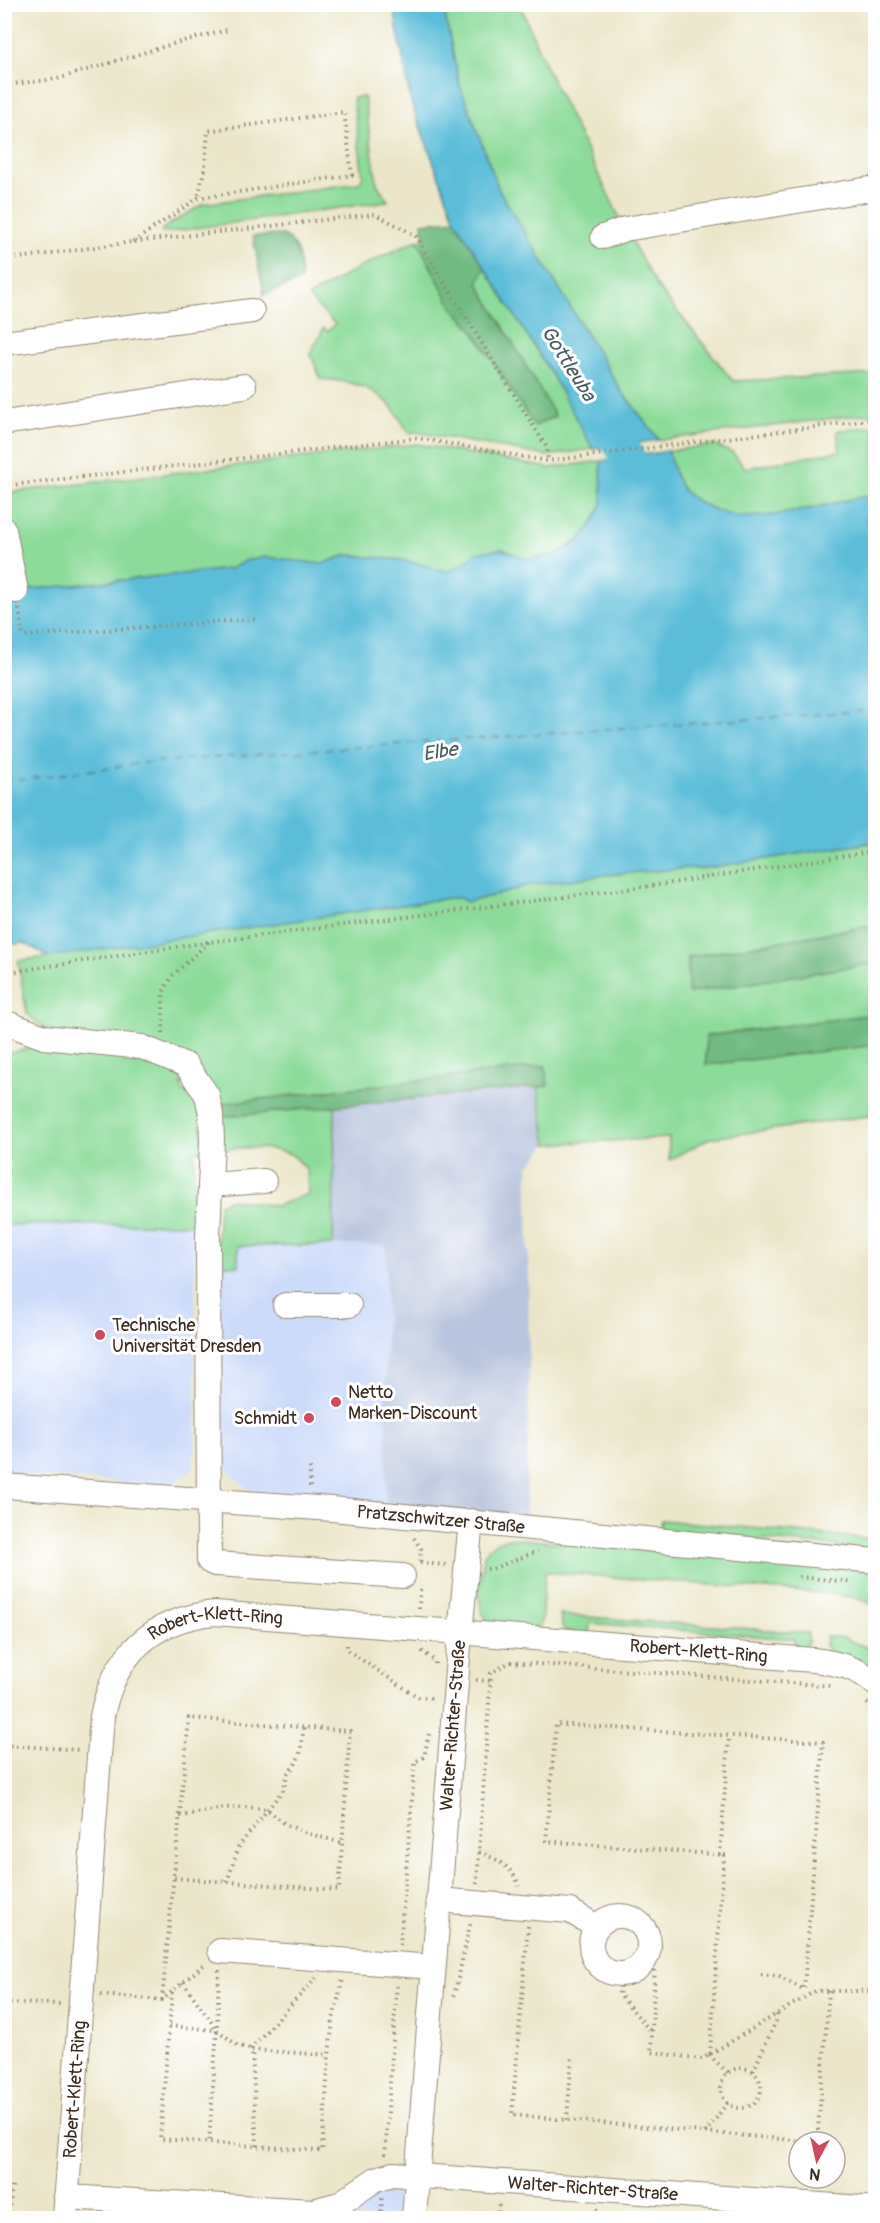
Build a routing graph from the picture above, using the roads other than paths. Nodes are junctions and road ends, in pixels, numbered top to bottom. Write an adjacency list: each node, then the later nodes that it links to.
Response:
1 (876, 188): 2 (street)
2 (603, 237)
3 (252, 311): 4 (street)
4 (4, 343)
5 (244, 386): 6 (street)
6 (4, 423)
7 (4, 530): 8 (street)
8 (16, 591)
9 (4, 1022): 11 (street)
10 (264, 1181): 11 (street)
11 (210, 1185): 15 (street)
12 (285, 1305): 13 (street)
13 (349, 1305)
14 (4, 1486): 15 (street, Pratzschwitzer Straße)
15 (210, 1499): 16 (street, Pratzschwitzer Straße); 18 (street)
16 (471, 1521): 17 (street, Pratzschwitzer Straße); 19 (street, Walter-Richter-Straße)
17 (876, 1560)
18 (414, 1578)
19 (460, 1634): 20 (street, Robert-Klett-Ring); 21 (street, Walter-Richter-Straße); 26 (street, Robert-Klett-Ring)
20 (869, 1692)
21 (438, 1900): 22 (street); 24 (street, Walter-Richter-Straße)
22 (597, 1927): 22 (street)
23 (220, 1951): 24 (street)
24 (433, 1967): 25 (street, Walter-Richter-Straße)
25 (417, 2176): 26 (street, Walter-Richter-Straße); 27 (street, Walter-Richter-Straße); 28 (street, Walter-Richter-Straße)
26 (66, 2208)
27 (876, 2209)
28 (414, 2218)

